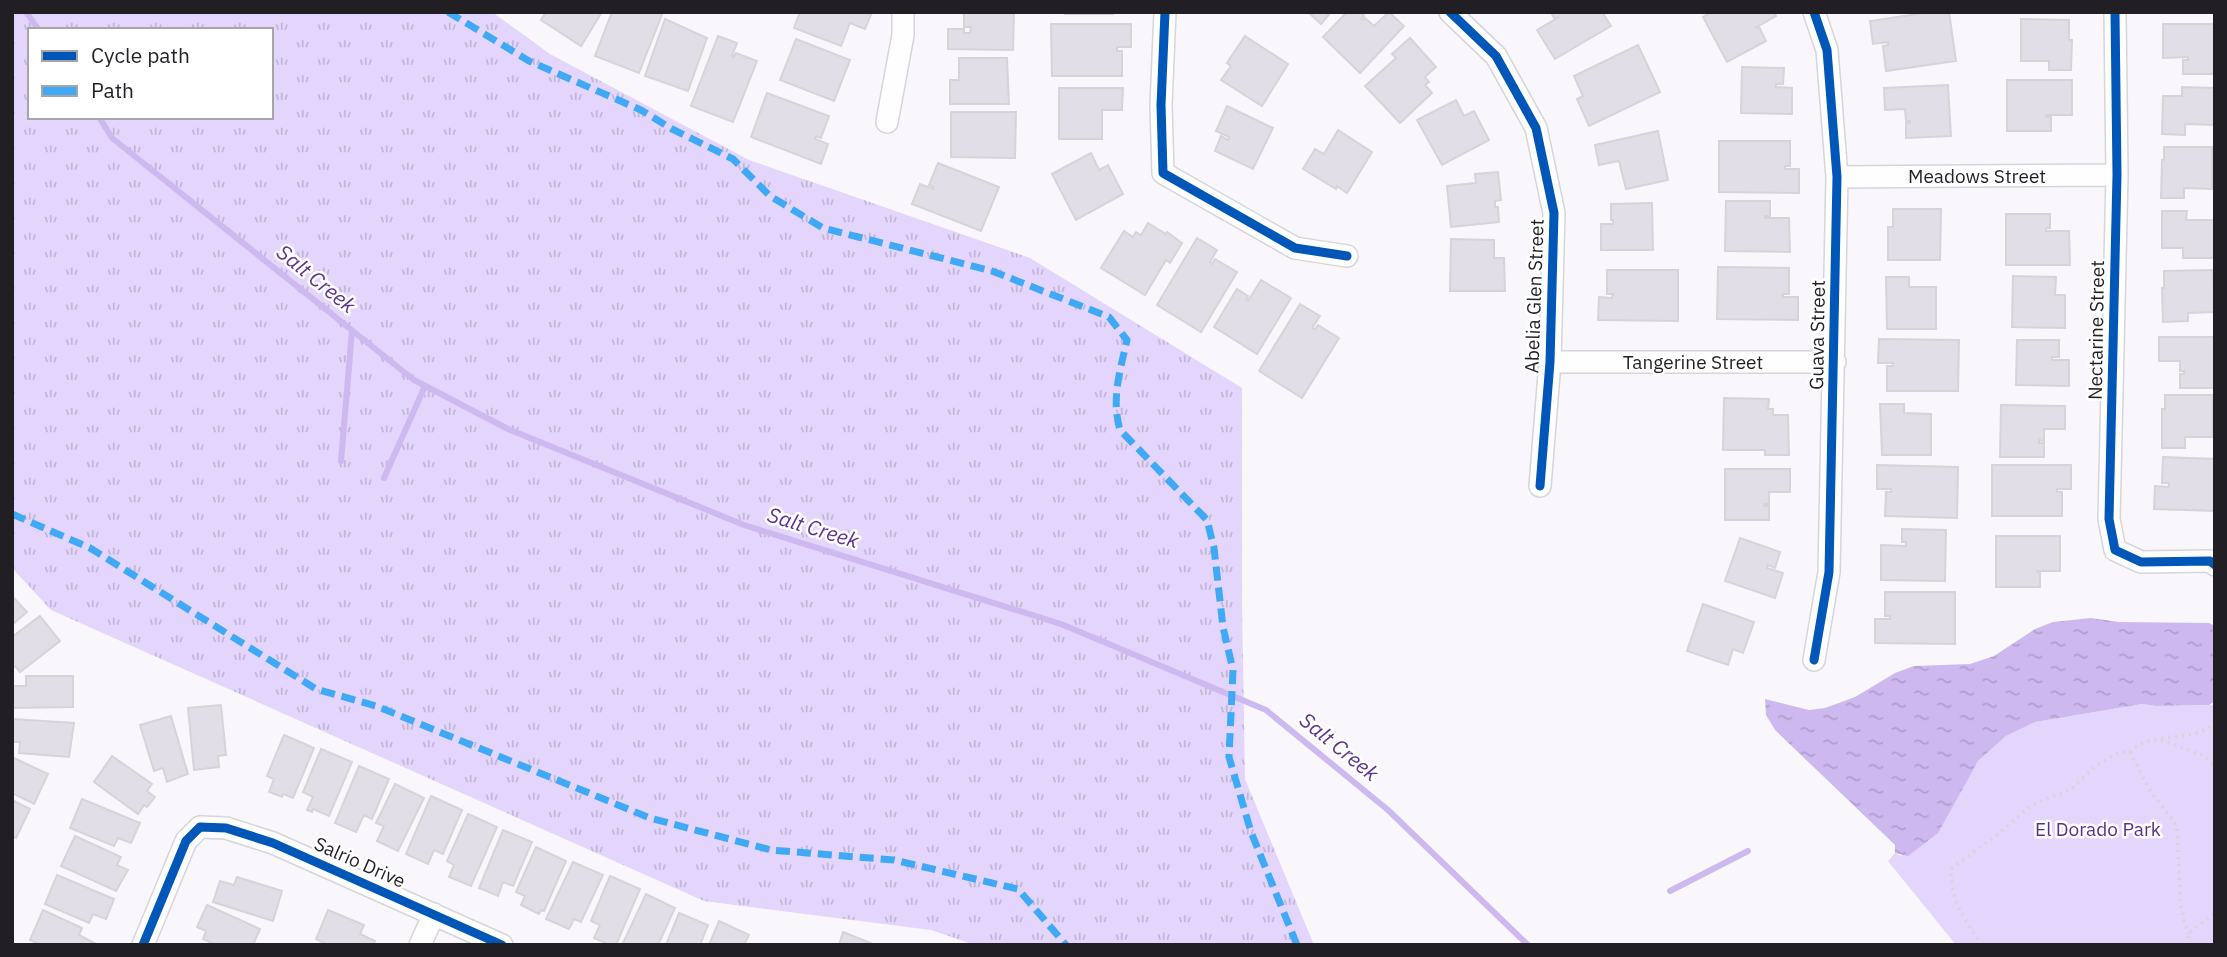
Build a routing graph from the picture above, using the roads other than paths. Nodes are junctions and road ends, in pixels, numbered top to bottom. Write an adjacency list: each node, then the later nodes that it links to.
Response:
1 (903, 12): 6 (street)
2 (1165, 12): 9 (street)
3 (1450, 12): 10 (street, Abelia Glen Street)
4 (1814, 12): 8 (street, Guava Street)
5 (2115, 12): 7 (street, Nectarine Street)
6 (887, 122)
7 (2117, 175): 8 (street, Meadows Street); 13 (street, Nectarine Street)
8 (1837, 177): 11 (street, Guava Street)
9 (1348, 256)
10 (1550, 362): 11 (street, Tangerine Street); 12 (street, Abelia Glen Street)
11 (1835, 362): 14 (street, Guava Street)
12 (1540, 486)
13 (2213, 561)
14 (1814, 660)
15 (434, 914): 16 (street, Salrio Drive); 17 (street); 18 (street, Salrio Drive)
16 (143, 945)
17 (420, 945)
18 (502, 945)

